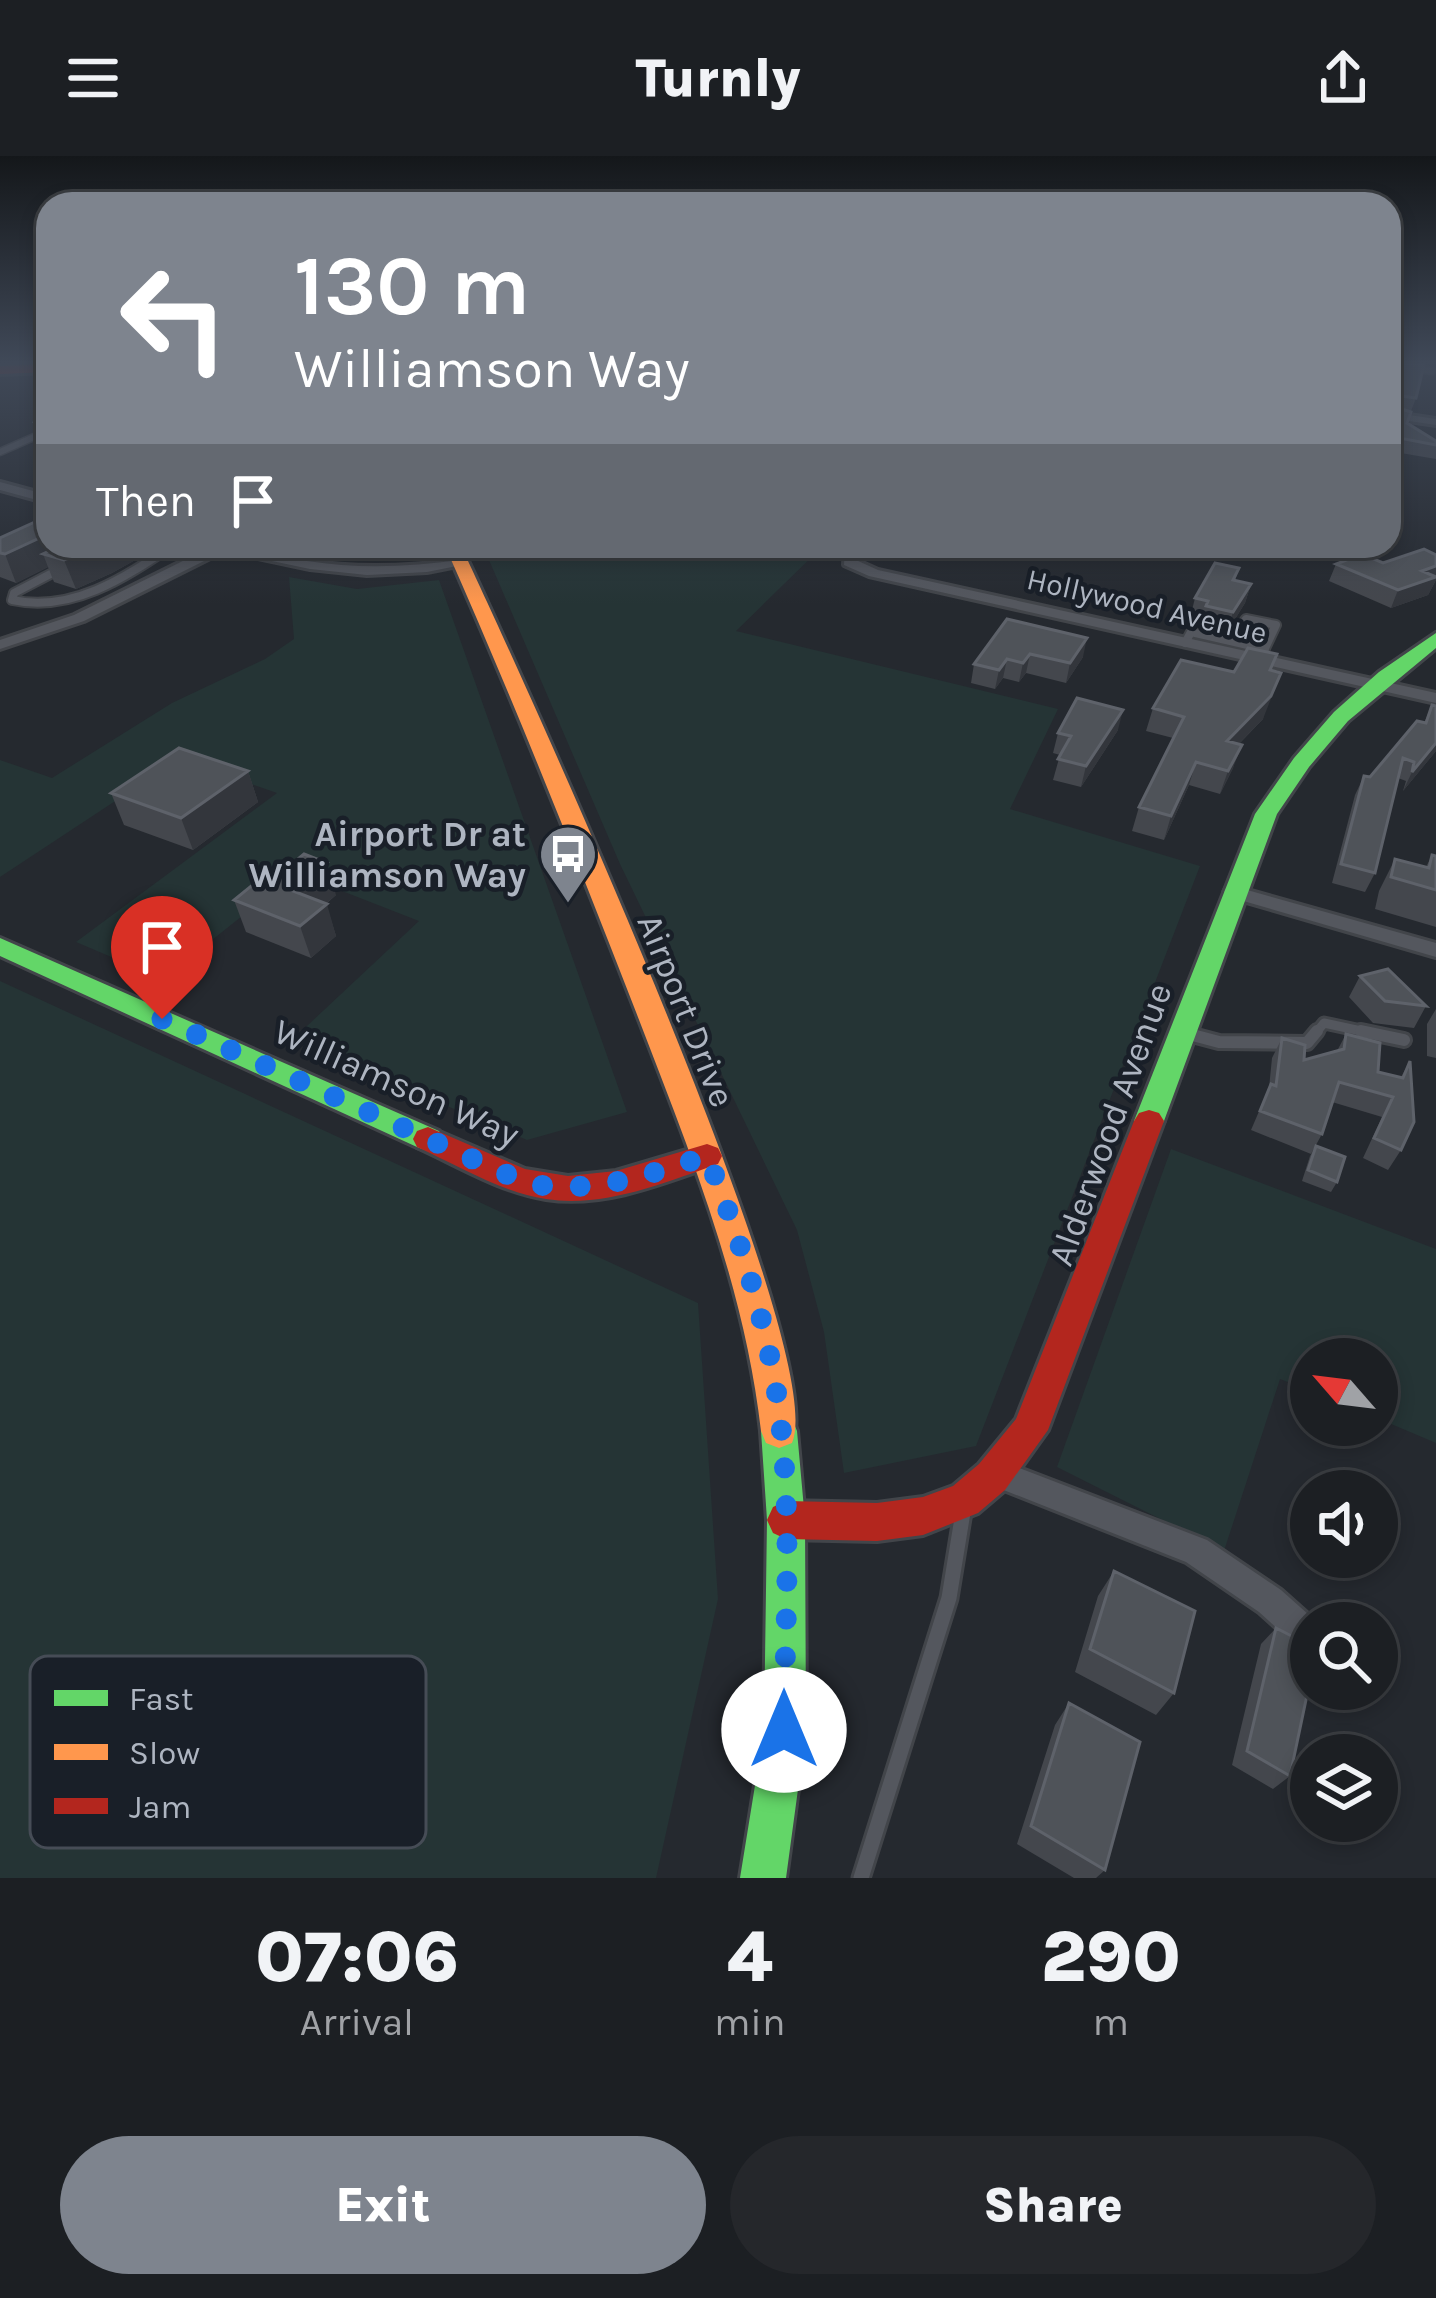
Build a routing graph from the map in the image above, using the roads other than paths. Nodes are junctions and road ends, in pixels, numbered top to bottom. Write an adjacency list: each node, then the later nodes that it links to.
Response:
1 (0, 486): 2 (street)
2 (36, 496)
3 (160, 558): 9 (lane)
4 (197, 558): 13 (street)
5 (267, 558): 6 (street)
6 (441, 558)
7 (457, 558): 22 (street, Airport Drive)
8 (855, 558): 12 (street, Hollywood Avenue)
9 (72, 564)
10 (1436, 639): 15 (street, Alderwood Avenue)
11 (1232, 641): 12 (lane); 14 (lane); 14 (lane)
12 (1185, 643): 14 (street, Hollywood Avenue)
13 (0, 645)
14 (1262, 654): 15 (street, Hollywood Avenue)
15 (1370, 683): 16 (street, Hollywood Avenue); 17 (street, Alderwood Avenue)
16 (1436, 698)
17 (1233, 892): 19 (street); 20 (street, Alderwood Avenue)
18 (0, 946): 22 (street, Williamson Way)
19 (1436, 950)
20 (1182, 1032): 21 (lane); 23 (street, Alderwood Avenue)
21 (1404, 1040)
22 (707, 1156): 25 (street, Airport Drive)
23 (996, 1473): 24 (street, Alderwood Avenue); 26 (street)
24 (966, 1499): 25 (street, Alderwood Avenue); 28 (lane)
25 (786, 1520): 27 (street, Airport Drive)
26 (1290, 1619)
27 (763, 1878)
28 (862, 1878)

